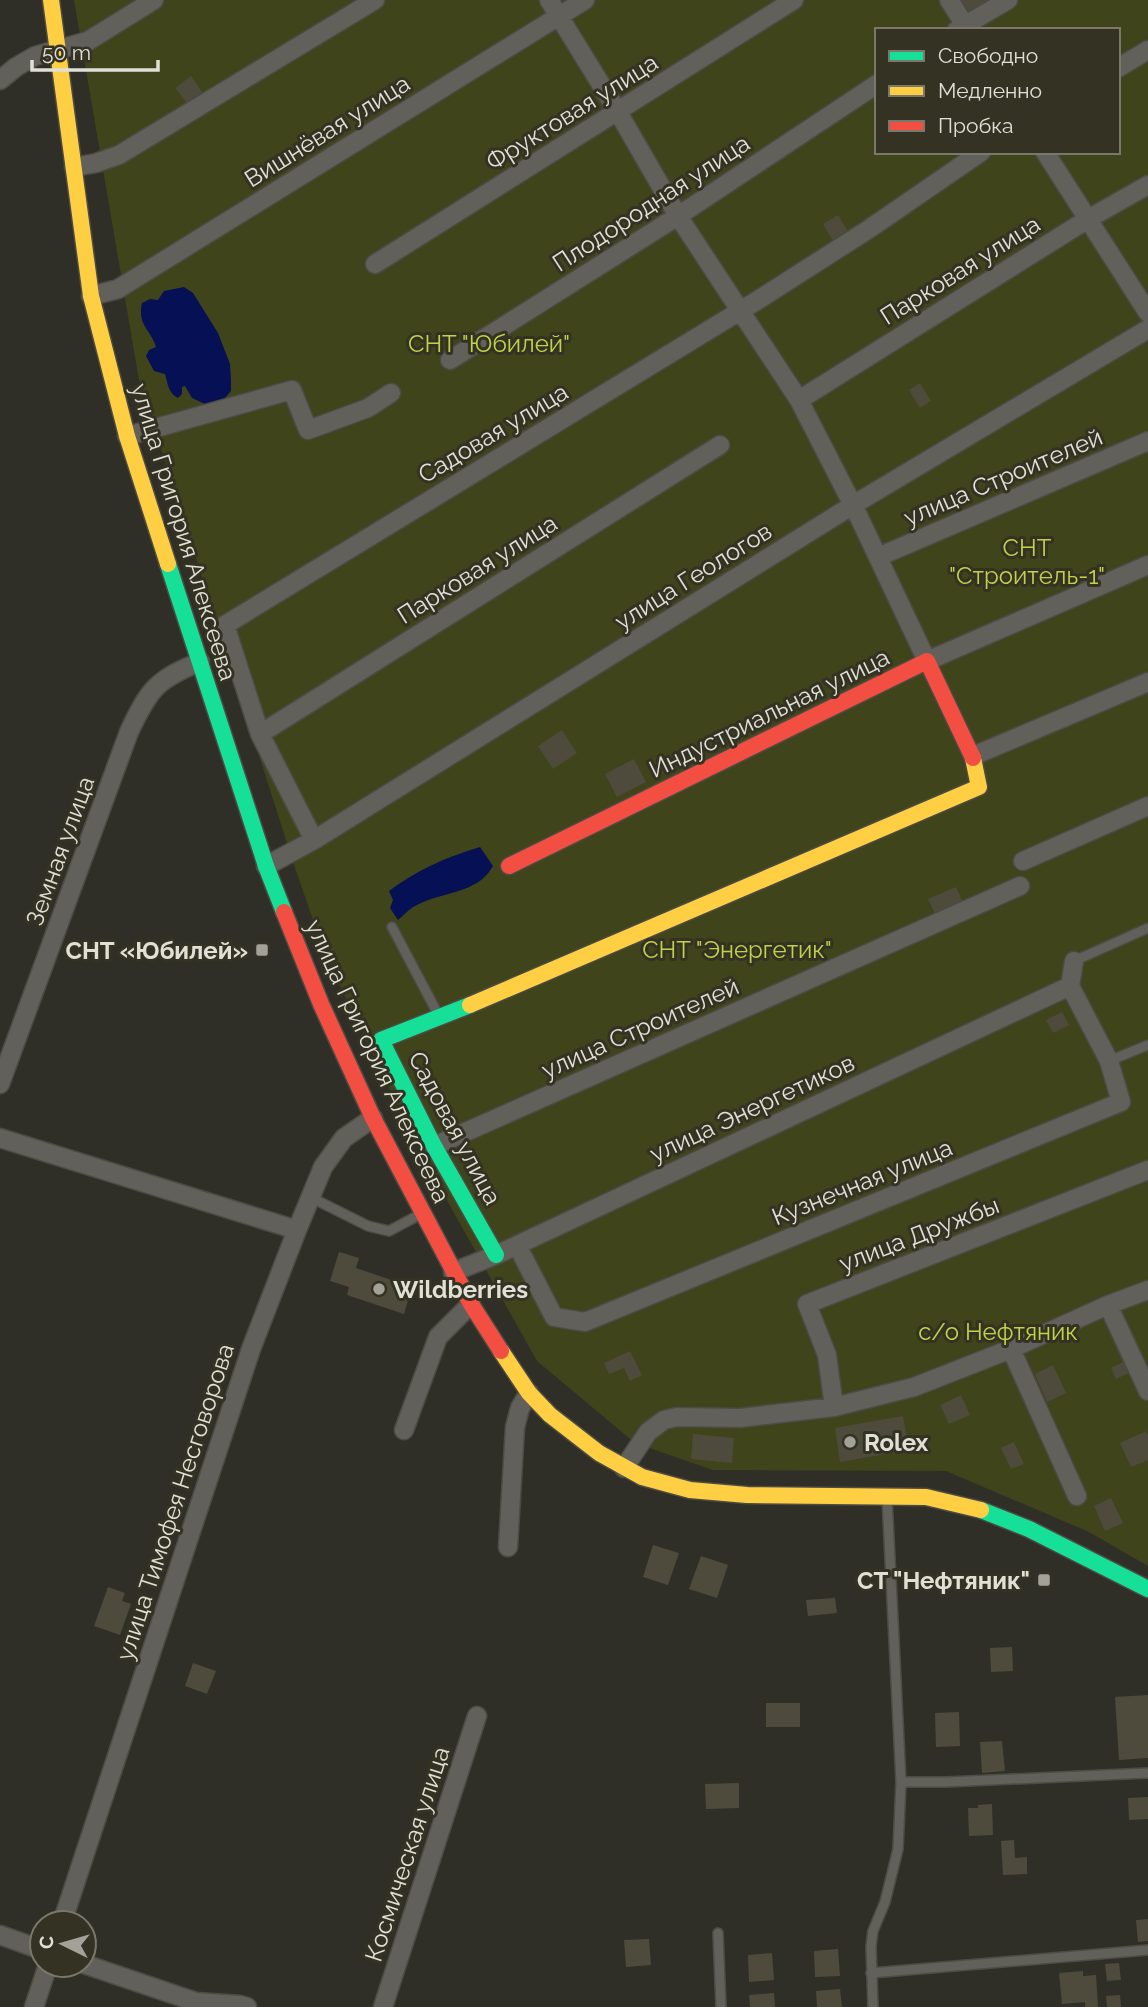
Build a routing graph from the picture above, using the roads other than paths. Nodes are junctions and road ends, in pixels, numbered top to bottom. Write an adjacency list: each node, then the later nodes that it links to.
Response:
1 (51, 0): 12 (street, улица Григория Алексеева)
2 (154, 0): 12 (street)
3 (375, 0): 19 (street)
4 (549, 0): 9 (street)
5 (585, 0): 9 (street, Вишнёвая улица)
6 (794, 0): 16 (street, Фруктовая улица)
7 (949, 0): 10 (street)
8 (1008, 0): 10 (street)
9 (559, 16): 16 (street); 24 (street, Вишнёвая улица)
10 (963, 28)
11 (1148, 50): 13 (street)
12 (57, 51): 14 (street); 19 (street, улица Григория Алексеева)
13 (1120, 67)
14 (0, 80)
15 (875, 84): 21 (street, Плодородная улица)
16 (618, 112): 21 (street); 23 (street, Фруктовая улица)
17 (978, 154): 25 (street, Садовая улица)
18 (1046, 154): 22 (street)
19 (74, 167): 24 (street, улица Григория Алексеева)
20 (1148, 185): 22 (street, Парковая улица)
21 (678, 216): 25 (street); 28 (street, Плодородная улица)
22 (1088, 219): 26 (street); 30 (street, Парковая улица)
23 (375, 264)
24 (91, 296): 31 (street, улица Григория Алексеева)
25 (740, 310): 30 (street); 40 (street, Садовая улица)
26 (1148, 313)
27 (1148, 329): 34 (street, улица Геологов)
28 (450, 360)
29 (391, 394): 31 (street)
30 (799, 400): 34 (street)
31 (127, 436): 37 (street, улица Григория Алексеева)
32 (1148, 441): 35 (street, улица Строителей)
33 (720, 444): 40 (street, Парковая улица)
34 (855, 509): 35 (street); 44 (street, улица Геологов)
35 (878, 558): 38 (street)
36 (1148, 565): 38 (street)
37 (200, 662): 46 (street, улица Григория Алексеева); 56 (street, Земная улица)
38 (927, 662): 41 (street, Индустриальная улица); 47 (street, Индустриальная улица)
39 (1148, 682): 41 (street)
40 (260, 734): 44 (street, Садовая улица)
41 (973, 756): 42 (street, Индустриальная улица)
42 (979, 787): 53 (street, Садовая улица)
43 (1148, 806): 45 (street)
44 (314, 840): 46 (street, улица Геологов)
45 (1023, 861): 48 (lane)
46 (266, 866): 57 (street, улица Григория Алексеева)
47 (509, 866)
48 (1020, 886): 59 (street, улица Строителей)
49 (392, 927): 53 (lane)
50 (1148, 929): 51 (lane)
51 (1074, 961): 52 (street)
52 (1070, 986): 55 (street, Кузнечная улица); 64 (street, улица Энергетиков)
53 (440, 1018): 59 (street, Садовая улица)
54 (1148, 1045): 55 (lane)
55 (1109, 1061): 64 (street, Кузнечная улица)
56 (0, 1084)
57 (373, 1118): 61 (street, улица Тимофея Несговорова); 62 (street, улица Григория Алексеева)
58 (0, 1139): 63 (street)
59 (434, 1146): 65 (street, Садовая улица)
60 (1148, 1170): 73 (street, улица Дружбы)
61 (310, 1197): 62 (lane); 63 (street, улица Тимофея Несговорова)
62 (423, 1214): 66 (street, улица Григория Алексеева)
63 (297, 1230): 83 (street, улица Тимофея Несговорова)
64 (517, 1245): 65 (street, улица Энергетиков)
65 (496, 1255): 66 (street, улица Энергетиков)
66 (453, 1272): 68 (street, улица Григория Алексеева)
67 (1148, 1290): 69 (street)
68 (471, 1304): 72 (street, улица Григория Алексеева); 74 (street)
69 (1108, 1305): 70 (street); 71 (street)
70 (1011, 1349): 73 (street); 77 (street)
71 (1148, 1391)
72 (529, 1393): 75 (street, улица Григория Алексеева); 78 (street)
73 (834, 1406): 75 (street)
74 (404, 1430)
75 (624, 1468): 76 (street, улица Григория Алексеева)
76 (887, 1496): 79 (street, улица Григория Алексеева); 82 (lane)
77 (1077, 1496)
78 (508, 1547)
79 (1148, 1589)
80 (477, 1716): 93 (street, Космическая улица)
81 (1148, 1773): 82 (lane)
82 (901, 1782): 89 (lane)
83 (67, 1909)
84 (718, 1933): 94 (lane)
85 (0, 1935): 86 (street)
86 (28, 1945)
87 (1148, 1950): 89 (lane)
88 (98, 1969): 92 (street)
89 (872, 1973): 95 (lane)
90 (43, 1979): 91 (street)
91 (34, 2007)
92 (247, 2007)
93 (383, 2007)
94 (721, 2007)
95 (873, 2007)

